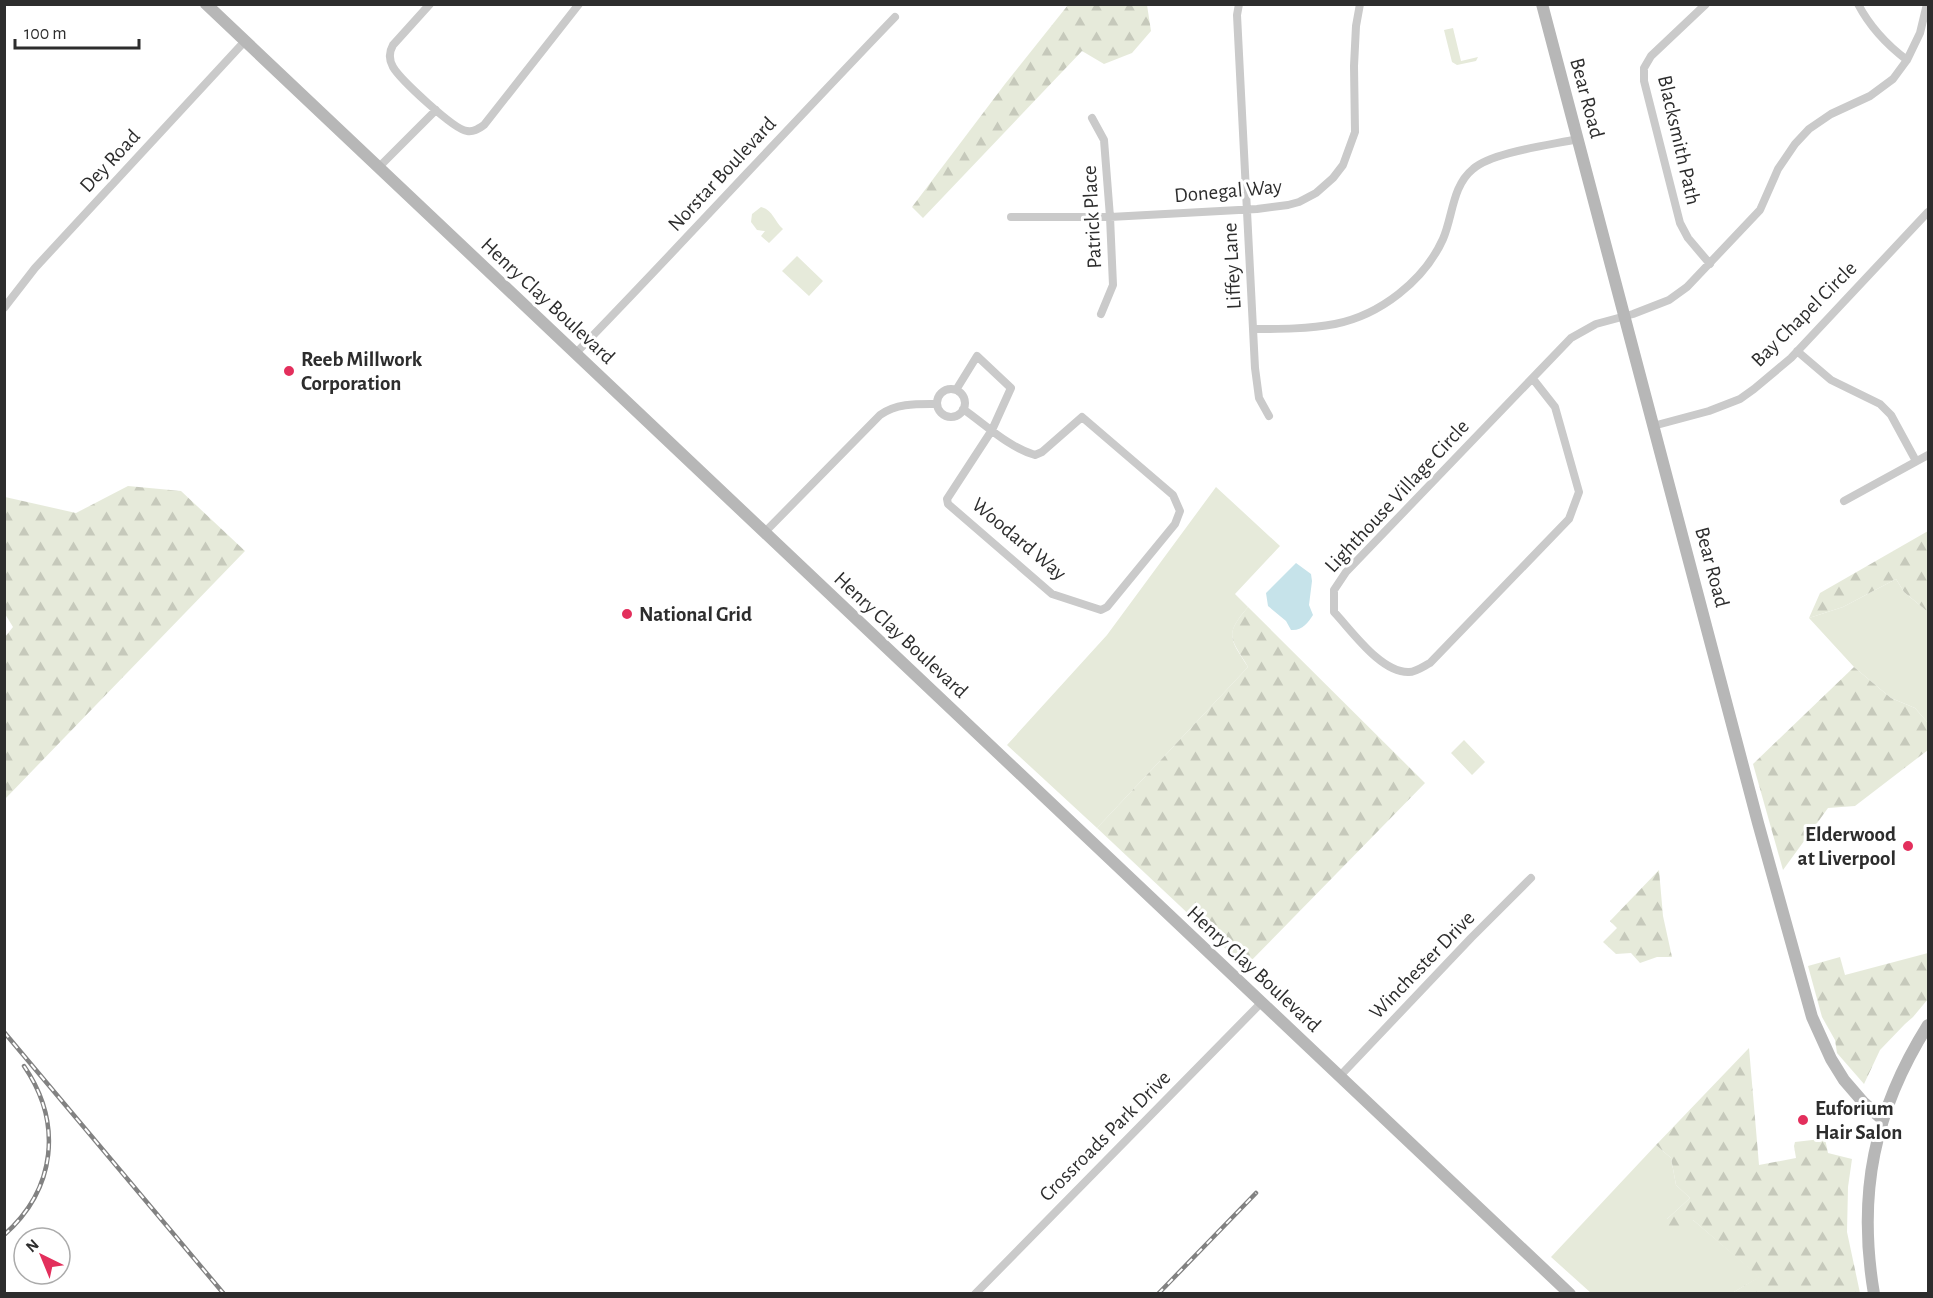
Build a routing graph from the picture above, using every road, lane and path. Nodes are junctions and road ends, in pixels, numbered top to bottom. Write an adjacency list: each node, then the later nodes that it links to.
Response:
1 (206, 4): 11 (main road, Henry Clay Boulevard)
2 (430, 4): 13 (street)
3 (579, 4): 13 (street)
4 (1239, 4): 17 (street, Liffey Lane)
5 (1359, 4): 17 (street, Donegal Way)
6 (1542, 4): 15 (main road, Bear Road)
7 (1706, 4): 21 (street, Blacksmith Path)
8 (1858, 4): 12 (street)
9 (1927, 4): 12 (street, Lighthouse Village Circle)
10 (895, 18): 27 (street, Norstar Boulevard)
11 (245, 41): 16 (main road, Henry Clay Boulevard); 22 (street, Dey Road)
12 (1908, 60): 21 (street, Lighthouse Village Circle)
13 (436, 110): 16 (street)
14 (1092, 118): 20 (street, Patrick Place)
15 (1578, 139): 24 (main road, Bear Road); 25 (street)
16 (378, 168): 27 (main road, Henry Clay Boulevard)
17 (1248, 210): 20 (street, Donegal Way); 25 (street, Liffey Lane)
18 (1929, 212): 26 (street, Bay Chapel Circle)
19 (1011, 217): 20 (street, Donegal Way)
20 (1110, 217): 23 (street, Patrick Place)
21 (1710, 264): 24 (street, Lighthouse Village Circle)
22 (4, 308)
23 (1101, 314)
24 (1624, 316): 28 (street, Lighthouse Village Circle); 33 (main road, Bear Road)
25 (1253, 329): 32 (street, Liffey Lane)
26 (1797, 351): 33 (street, Bay Chapel Circle); 36 (street)
27 (575, 354): 38 (main road, Henry Clay Boulevard)
28 (1533, 379): 28 (street, Lighthouse Village Circle)
29 (956, 390): 30 (street, Woodard Way); 31 (street); 34 (street, Woodard Way)
30 (937, 405): 31 (street); 38 (street)
31 (963, 410): 34 (street, Woodard Way)
32 (1269, 416)
33 (1653, 426): 43 (main road, Bear Road)
34 (992, 430): 34 (street, Woodard Way)
35 (1929, 455): 36 (street)
36 (1916, 461): 37 (street)
37 (1844, 501)
38 (764, 532): 40 (main road, Henry Clay Boulevard)
39 (1531, 878): 42 (street, Winchester Drive)
40 (1261, 1003): 42 (main road, Henry Clay Boulevard); 45 (street, Crossroads Park Drive)
41 (1929, 1025): 43 (main road)
42 (1339, 1077): 44 (main road, Henry Clay Boulevard)
43 (1883, 1120): 46 (main road)
44 (1564, 1291)
45 (975, 1293)
46 (1874, 1293)

